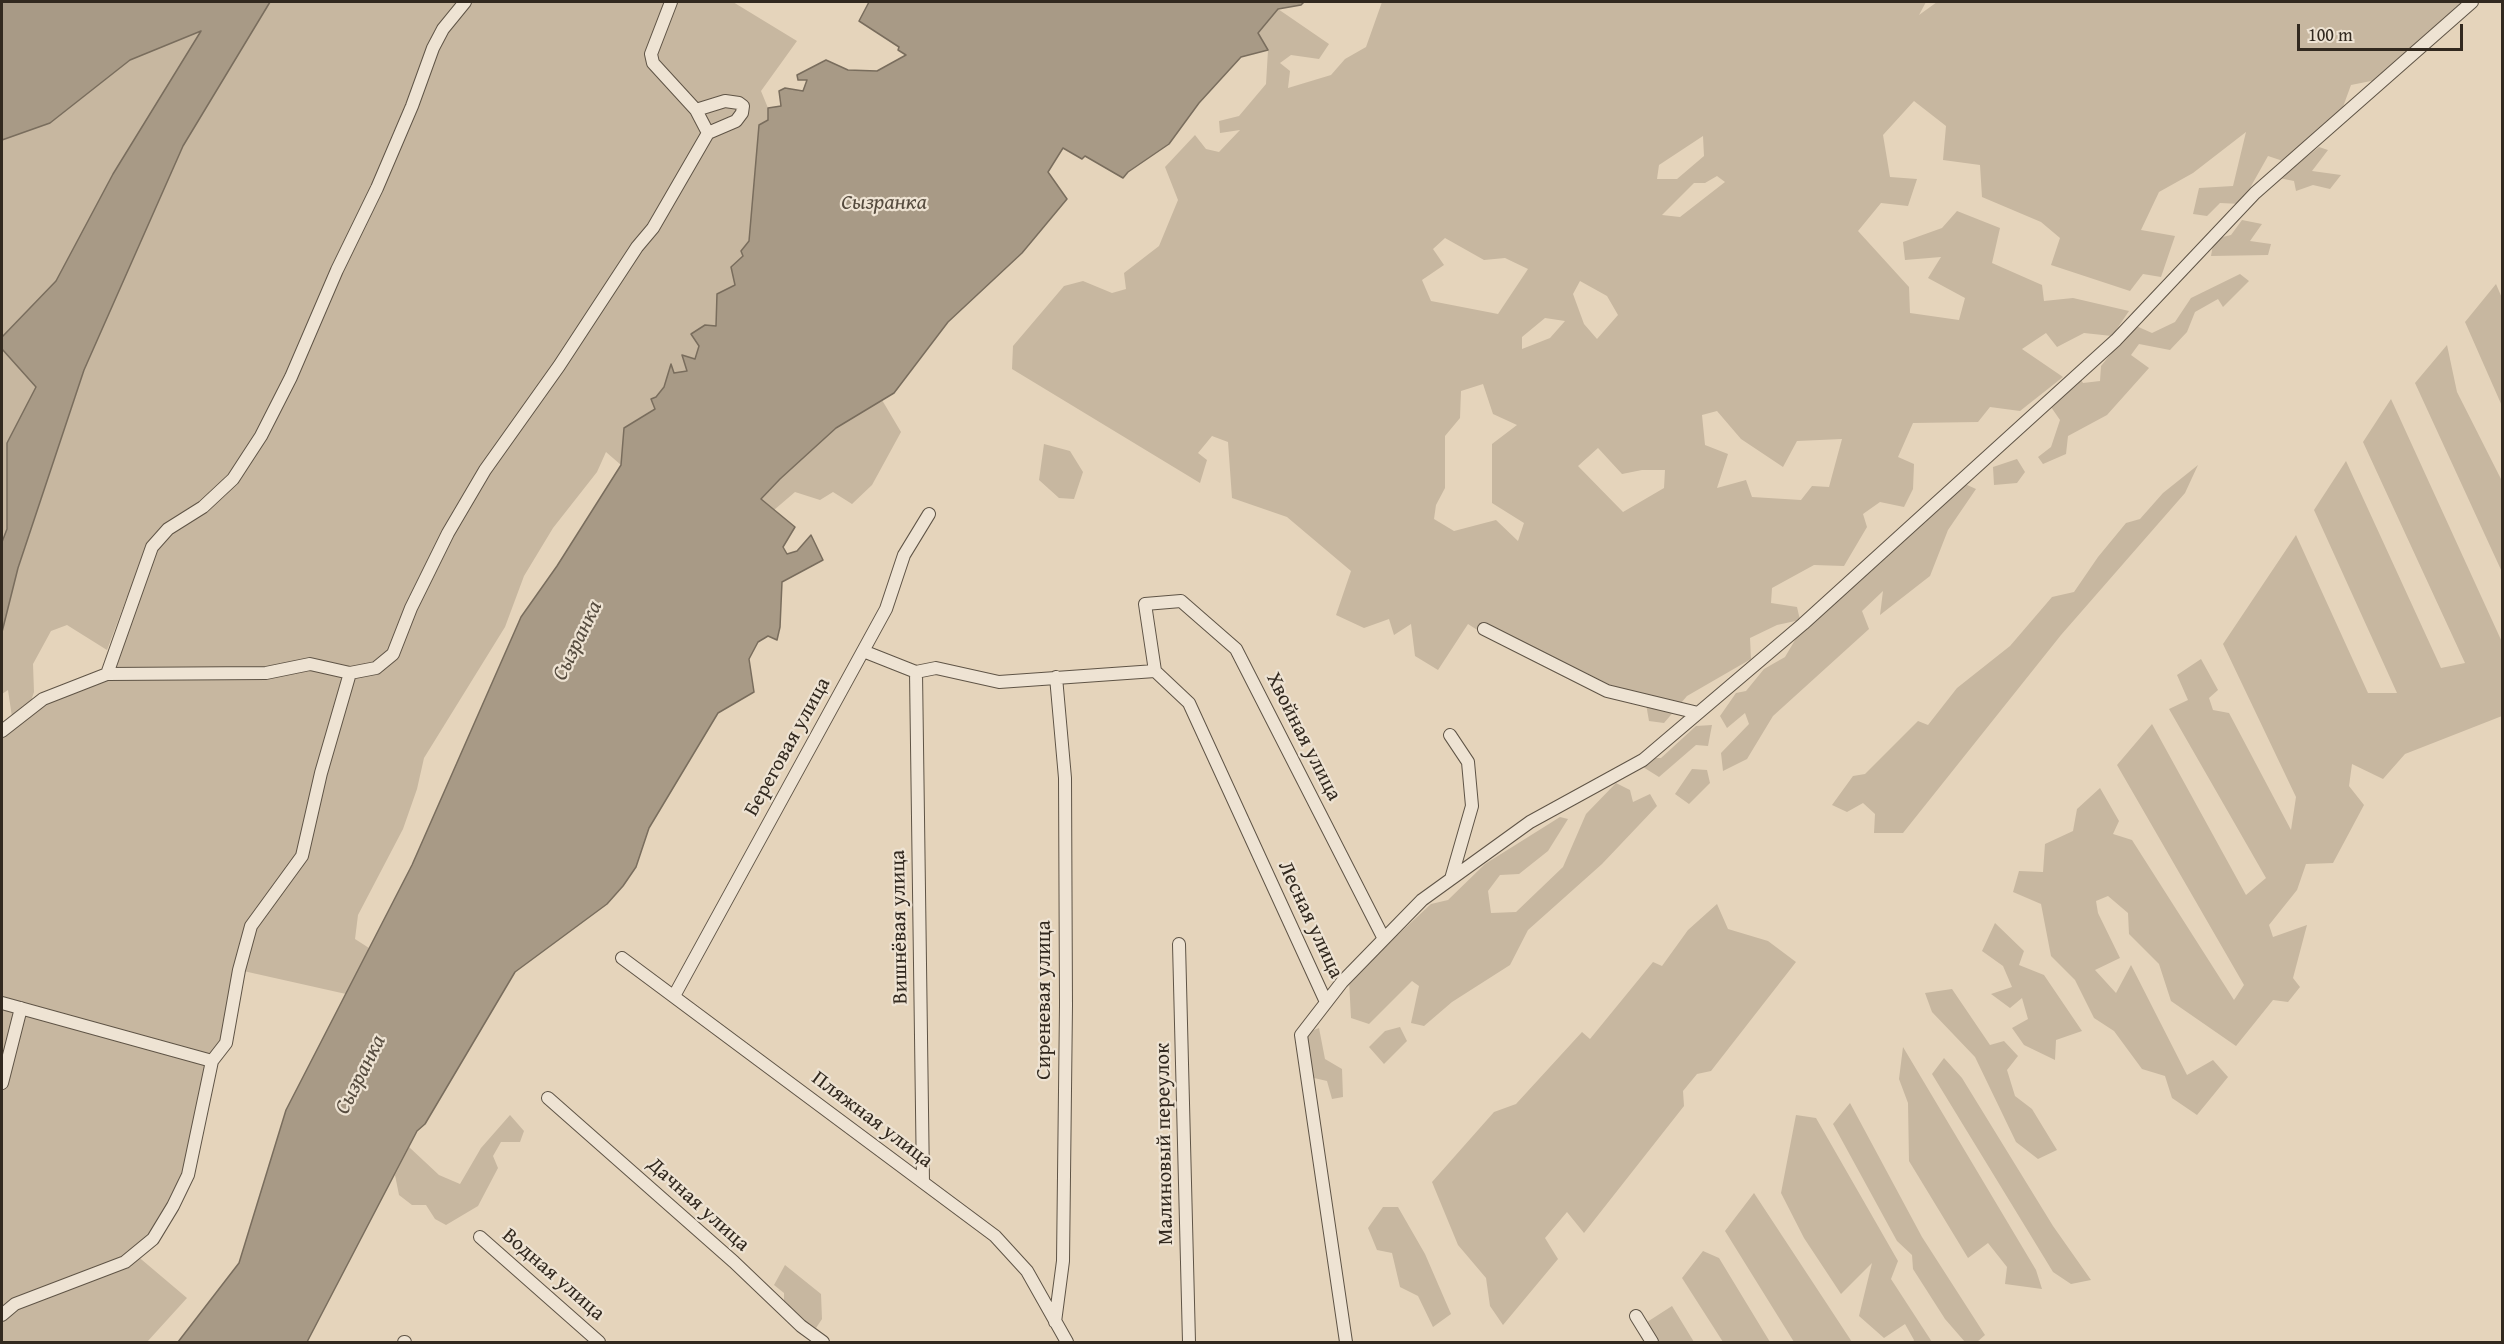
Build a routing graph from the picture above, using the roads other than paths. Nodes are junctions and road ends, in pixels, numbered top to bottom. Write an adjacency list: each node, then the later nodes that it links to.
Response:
1 (465, 2): 12 (street)
2 (671, 2): 4 (street)
3 (2472, 2): 14 (street)
4 (696, 110): 5 (street); 5 (street)
5 (708, 133): 11 (street)
6 (929, 514): 8 (street, Береговая улица)
7 (1484, 629): 14 (street)
8 (863, 651): 9 (street); 21 (street, Береговая улица)
9 (916, 672): 13 (street); 28 (street, Вишнёвая улица)
10 (1155, 672): 13 (street); 18 (street, Хвойная улица); 22 (street, Лесная улица)
11 (350, 673): 12 (street); 25 (street)
12 (107, 674): 15 (street)
13 (1056, 677): 32 (street, Сиреневая улица)
14 (1698, 713): 17 (street)
15 (2, 731)
16 (1450, 735): 17 (street)
17 (1451, 879): 18 (street)
18 (1384, 939): 22 (street)
19 (1179, 944): 36 (street, Малиновый переулок)
20 (622, 958): 21 (street, Пляжная улица)
21 (674, 996): 28 (street, Пляжная улица)
22 (1326, 1002): 37 (street, Лесная улица)
23 (2, 1003): 24 (street)
24 (21, 1008): 25 (street); 26 (street)
25 (212, 1061): 30 (street)
26 (2, 1083)
27 (548, 1098): 34 (street, Дачная улица)
28 (923, 1182): 32 (street, Пляжная улица)
29 (480, 1237): 33 (street, Водная улица)
30 (2, 1315)
31 (1636, 1316): 38 (street)
32 (1056, 1322): 35 (street, Пляжная улица)
33 (599, 1342)
34 (823, 1342)
35 (1067, 1342)
36 (1189, 1342)
37 (1346, 1342)
38 (1652, 1342)

